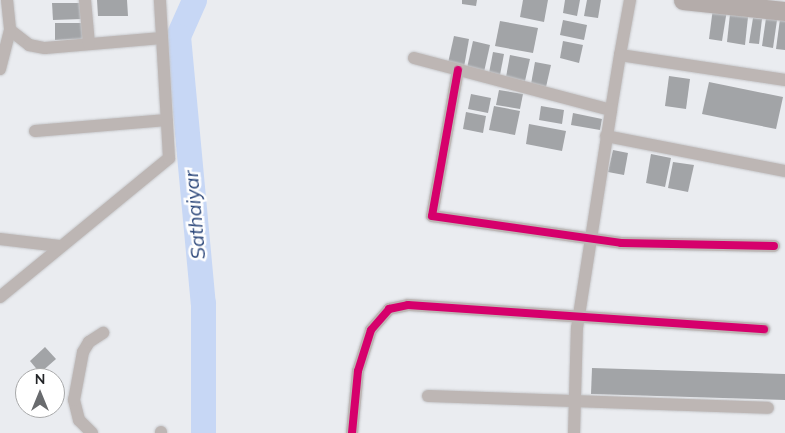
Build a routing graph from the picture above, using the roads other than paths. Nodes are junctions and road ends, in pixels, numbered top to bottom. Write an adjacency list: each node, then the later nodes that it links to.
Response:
1 (6, 0): 7 (street)
2 (85, 0): 9 (street)
3 (160, 0): 8 (street)
4 (630, 0): 10 (street)
5 (684, 0): 6 (street)
6 (785, 11)
7 (10, 30): 9 (street); 12 (street)
8 (162, 38): 9 (street); 16 (street)
9 (89, 44)
10 (620, 55): 14 (street); 15 (street)
11 (414, 58): 13 (street)
12 (0, 69)
13 (458, 70): 15 (street); 20 (street)
14 (785, 80)
15 (611, 110): 18 (street)
16 (167, 120): 17 (street); 22 (street)
17 (35, 131)
18 (606, 136): 19 (street); 20 (street)
19 (785, 171)
20 (589, 238): 23 (street); 25 (street)
21 (0, 239): 22 (street)
22 (60, 246): 24 (street)
23 (774, 246)
24 (0, 297)
25 (579, 318): 26 (street); 29 (street); 32 (street)
26 (764, 329)
27 (103, 332): 31 (street)
28 (428, 396): 29 (street)
29 (575, 401): 30 (street); 33 (street)
30 (768, 408)
31 (92, 433)
32 (352, 433)
33 (574, 433)

